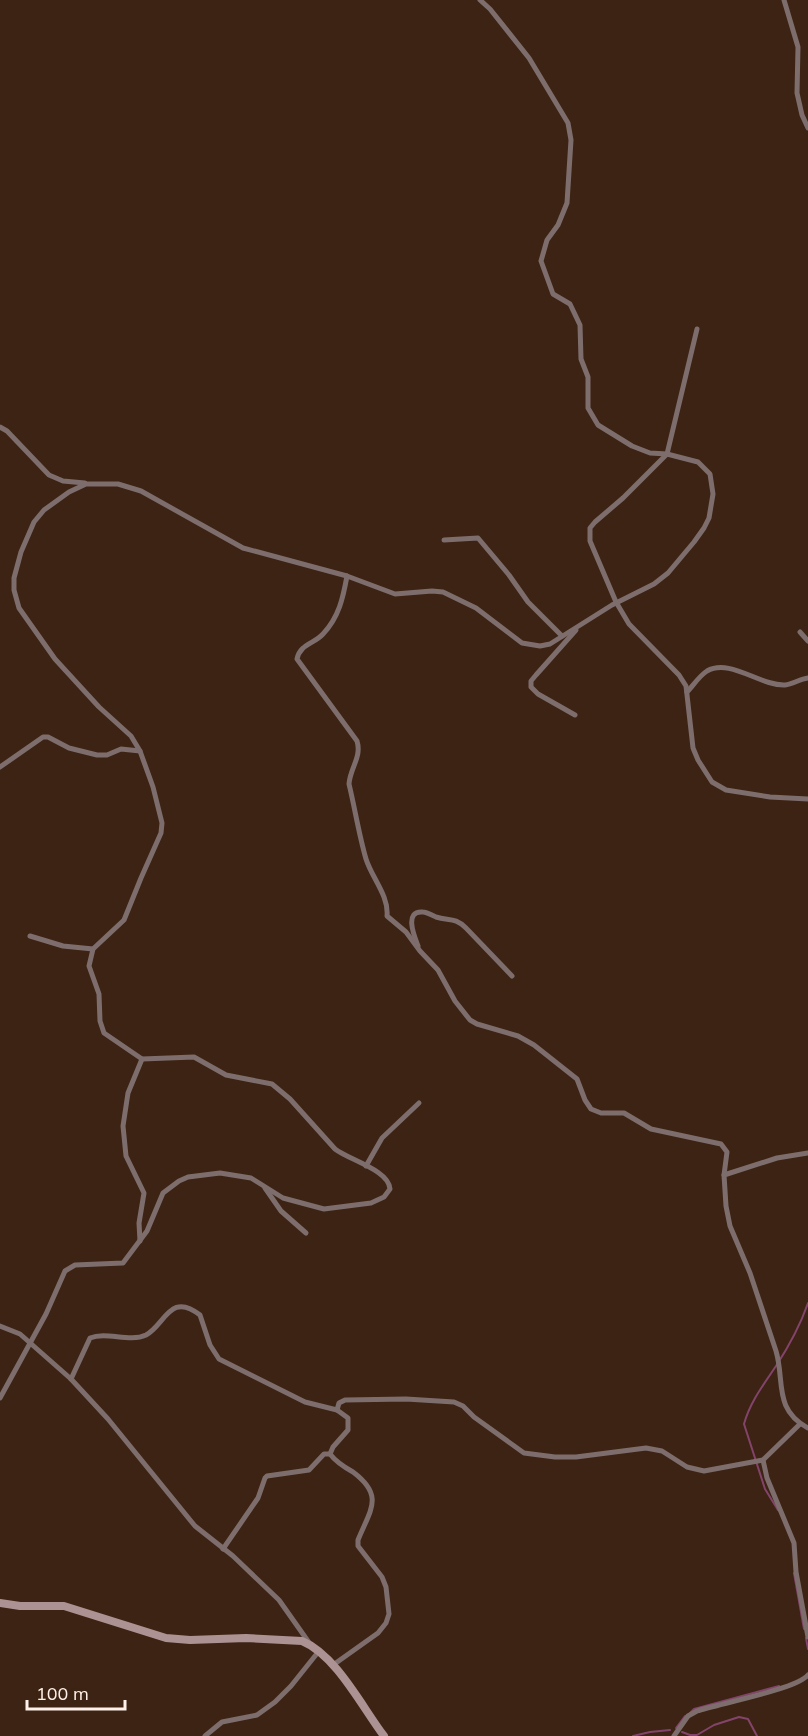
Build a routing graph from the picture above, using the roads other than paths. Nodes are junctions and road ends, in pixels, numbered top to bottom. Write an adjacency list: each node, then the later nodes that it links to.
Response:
1 (480, 0): 6 (street)
2 (784, 0): 3 (street)
3 (808, 128)
4 (697, 329): 6 (street)
5 (0, 427): 7 (street)
6 (667, 454): 10 (street); 10 (street)
7 (86, 484): 9 (street); 18 (street)
8 (444, 540): 13 (street)
9 (347, 576): 13 (street); 23 (street)
10 (616, 602): 11 (street); 16 (street)
11 (581, 624): 13 (street); 17 (street)
12 (800, 632): 14 (street)
13 (562, 636)
14 (808, 641)
15 (808, 678): 16 (street)
16 (687, 693): 20 (street)
17 (575, 715)
18 (140, 751): 19 (street); 22 (street)
19 (0, 767)
20 (808, 799)
21 (30, 936): 22 (street)
22 (93, 949): 25 (street)
23 (420, 951): 24 (street); 29 (street)
24 (512, 976)
25 (142, 1059): 28 (street); 32 (street)
26 (419, 1103): 28 (street)
27 (808, 1153): 29 (street)
28 (366, 1166): 30 (street)
29 (724, 1175): 38 (street)
30 (263, 1185): 31 (street); 32 (street)
31 (306, 1233)
32 (140, 1241): 34 (street)
33 (0, 1326): 34 (street)
34 (30, 1344): 35 (street); 36 (street)
35 (71, 1379): 37 (street); 42 (street)
36 (0, 1398)
37 (337, 1410): 40 (street); 41 (street)
38 (800, 1424): 39 (street); 41 (street)
39 (808, 1428)
40 (330, 1454): 42 (street); 48 (street)
41 (763, 1460): 45 (street)
42 (223, 1549): 46 (street)
43 (0, 1603): 44 (street); 46 (main road)
44 (0, 1611)
45 (808, 1637)
46 (311, 1644): 47 (main road)
47 (319, 1651): 48 (main road); 50 (street)
48 (333, 1665): 51 (main road)
49 (808, 1675): 52 (street)
50 (205, 1736)
51 (384, 1736)
52 (674, 1736)

